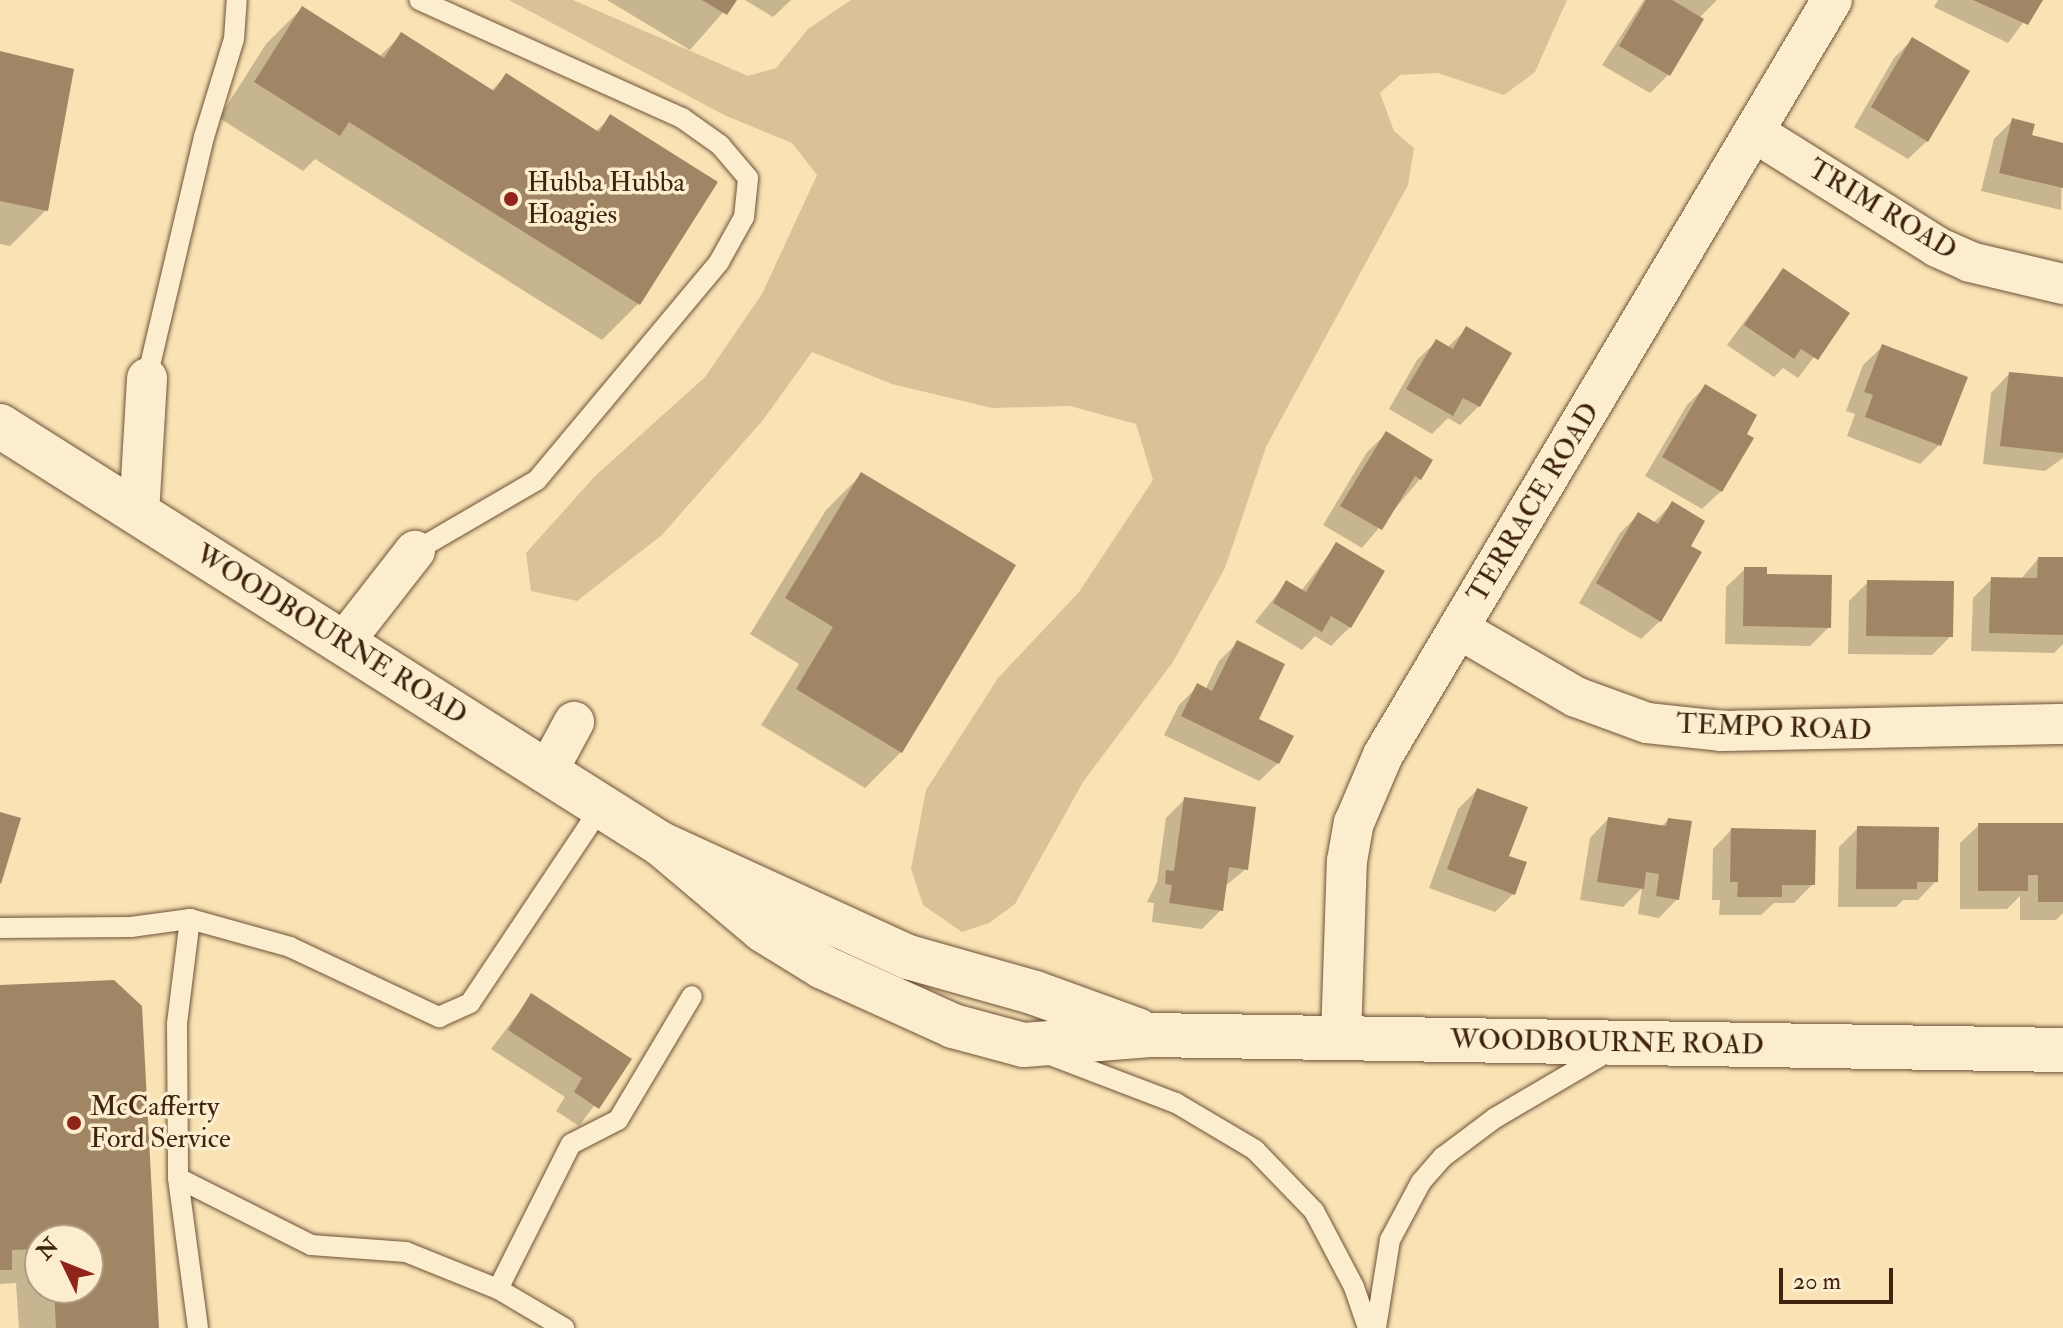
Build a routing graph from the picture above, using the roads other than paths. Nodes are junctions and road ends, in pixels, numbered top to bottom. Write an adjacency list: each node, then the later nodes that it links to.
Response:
1 (237, 0): 6 (lane)
2 (419, 0): 9 (lane)
3 (1832, 0): 4 (street, TERRACE ROAD)
4 (1754, 132): 5 (street, TRIM ROAD); 10 (street, TERRACE ROAD)
5 (2063, 284)
6 (147, 378): 8 (street)
7 (0, 426): 8 (main road, WOODBOURNE ROAD)
8 (139, 514): 11 (main road, WOODBOURNE ROAD)
9 (415, 551): 11 (street)
10 (1459, 629): 13 (street, TEMPO ROAD); 21 (street, TERRACE ROAD)
11 (343, 643): 14 (main road, WOODBOURNE ROAD)
12 (574, 722): 14 (street)
13 (2063, 724)
14 (547, 772): 15 (main road, WOODBOURNE ROAD)
15 (601, 807): 16 (main road, WOODBOURNE ROAD); 17 (lane)
16 (661, 844): 20 (main road, WOODBOURNE ROAD); 23 (main road, WOODBOURNE ROAD)
17 (190, 919): 18 (lane); 25 (lane)
18 (0, 928)
19 (692, 996): 26 (lane)
20 (1150, 1035): 21 (main road, WOODBOURNE ROAD); 23 (main road, WOODBOURNE ROAD)
21 (1341, 1038): 22 (main road, WOODBOURNE ROAD)
22 (1623, 1043): 24 (main road, WOODBOURNE ROAD); 30 (lane)
23 (1024, 1045): 29 (lane)
24 (2063, 1050)
25 (178, 1178): 26 (lane); 27 (lane)
26 (498, 1289): 28 (lane)
27 (198, 1328)
28 (564, 1328)
29 (1368, 1328)
30 (1376, 1328)

